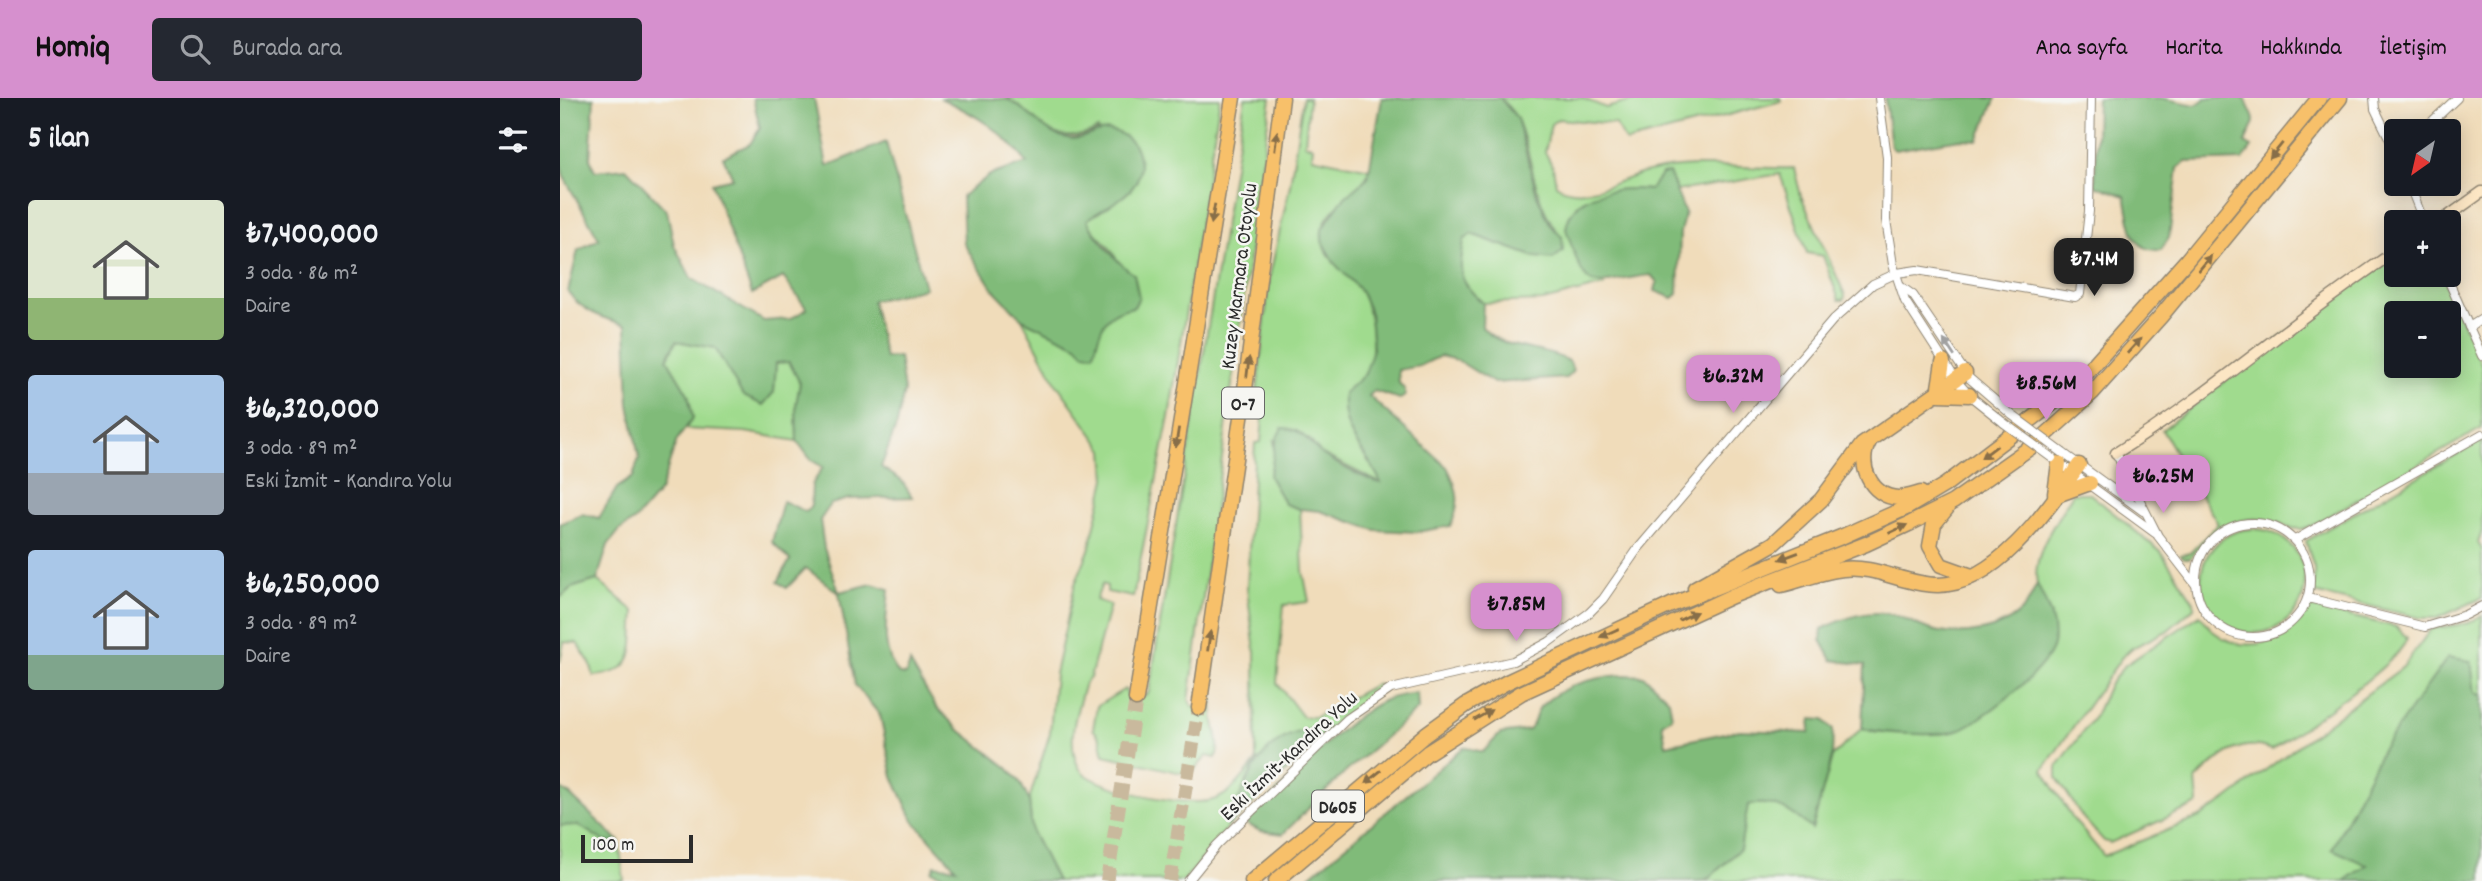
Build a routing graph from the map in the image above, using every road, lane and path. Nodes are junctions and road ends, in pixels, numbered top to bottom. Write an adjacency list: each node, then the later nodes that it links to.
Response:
1 (1233, 98): 42 (highway, Kuzey Marmara Otoyolu, one-way to 42)
2 (1282, 98): 43 (highway, Kuzey Marmara Otoyolu / O-7, one-way to 2)
3 (1879, 98): 14 (street)
4 (2091, 98): 14 (street)
5 (2319, 98): 30 (highway, one-way to 30)
6 (2340, 98): 32 (highway, one-way to 6)
7 (2374, 98): 10 (street)
8 (2457, 98): 9 (street)
9 (2434, 119)
10 (2384, 127)
11 (2482, 192): 12 (street)
12 (2457, 210)
13 (2384, 259): 26 (street)
14 (1897, 273): 16 (street); 44 (street, Eskı İzmit-Kandıra Yolu)
15 (2451, 287): 18 (street)
16 (1903, 289): 20 (street); 21 (street, one-way to 16)
17 (2482, 319): 18 (street)
18 (2469, 327): 19 (street)
19 (2482, 356)
20 (1943, 362): 21 (street); 22 (highway)
21 (1960, 377): 22 (highway); 23 (street); 27 (street, bridge)
22 (1938, 394): 23 (highway); 25 (highway)
23 (1969, 396): 27 (street, bridge)
24 (2482, 434): 35 (street)
25 (1872, 438): 30 (highway); 40 (highway)
26 (2116, 453): 33 (street)
27 (2058, 458): 28 (street); 31 (highway)
28 (2076, 469): 29 (street); 31 (highway); 33 (street)
29 (2090, 483): 31 (highway); 34 (street)
30 (1945, 485): 40 (highway, one-way to 40)
31 (2055, 495): 36 (highway)
32 (1953, 502): 36 (highway); 38 (highway, one-way to 32)
33 (2146, 513): 34 (street)
34 (2158, 536): 37 (street)
35 (2295, 540): 37 (street); 39 (street)
36 (1974, 576): 38 (highway)
37 (2196, 585): 39 (street)
38 (1732, 596): 46 (highway, one-way to 38)
39 (2308, 598): 41 (street)
40 (1671, 606): 45 (highway, D605, one-way to 45)
41 (2482, 606)
42 (1136, 699)
43 (1199, 708)
44 (1188, 881)
45 (1252, 881)
46 (1276, 881)

